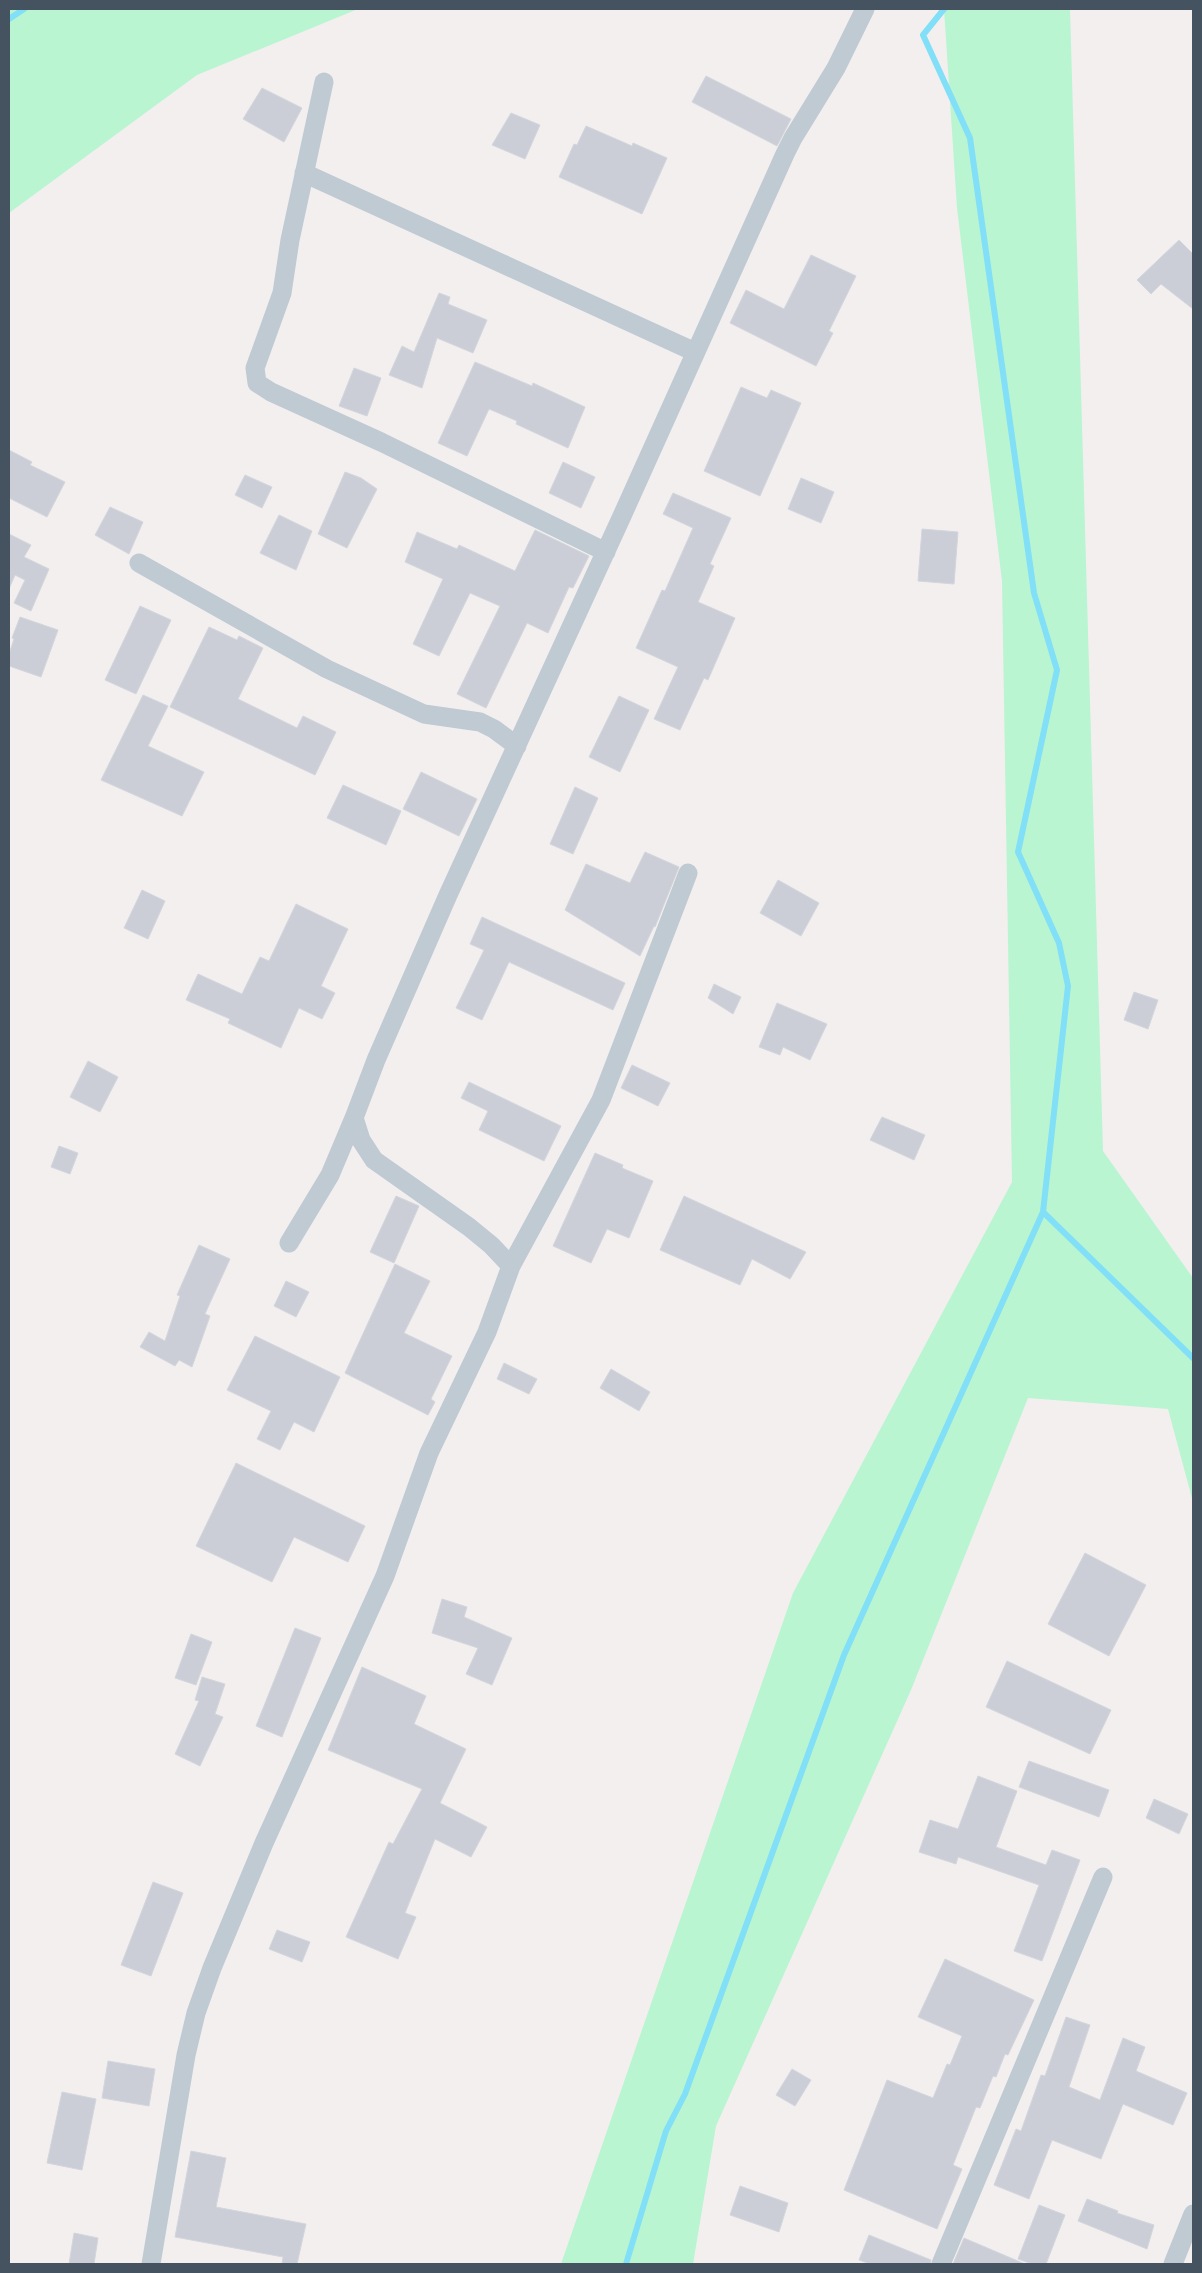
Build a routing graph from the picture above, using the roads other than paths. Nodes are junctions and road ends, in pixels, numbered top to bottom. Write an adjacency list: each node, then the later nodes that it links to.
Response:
1 (865, 9): 4 (street)
2 (324, 82): 3 (street)
3 (304, 173): 4 (street); 5 (street)
4 (695, 352): 5 (street)
5 (606, 552): 7 (street)
6 (139, 563): 7 (street)
7 (517, 746): 9 (street)
8 (688, 873): 11 (street)
9 (354, 1118): 10 (street); 11 (street)
10 (289, 1243)
11 (511, 1266): 14 (street)
12 (1103, 1877): 15 (street)
13 (1193, 2214): 16 (street)
14 (151, 2264)
15 (941, 2264)
16 (1173, 2264)

